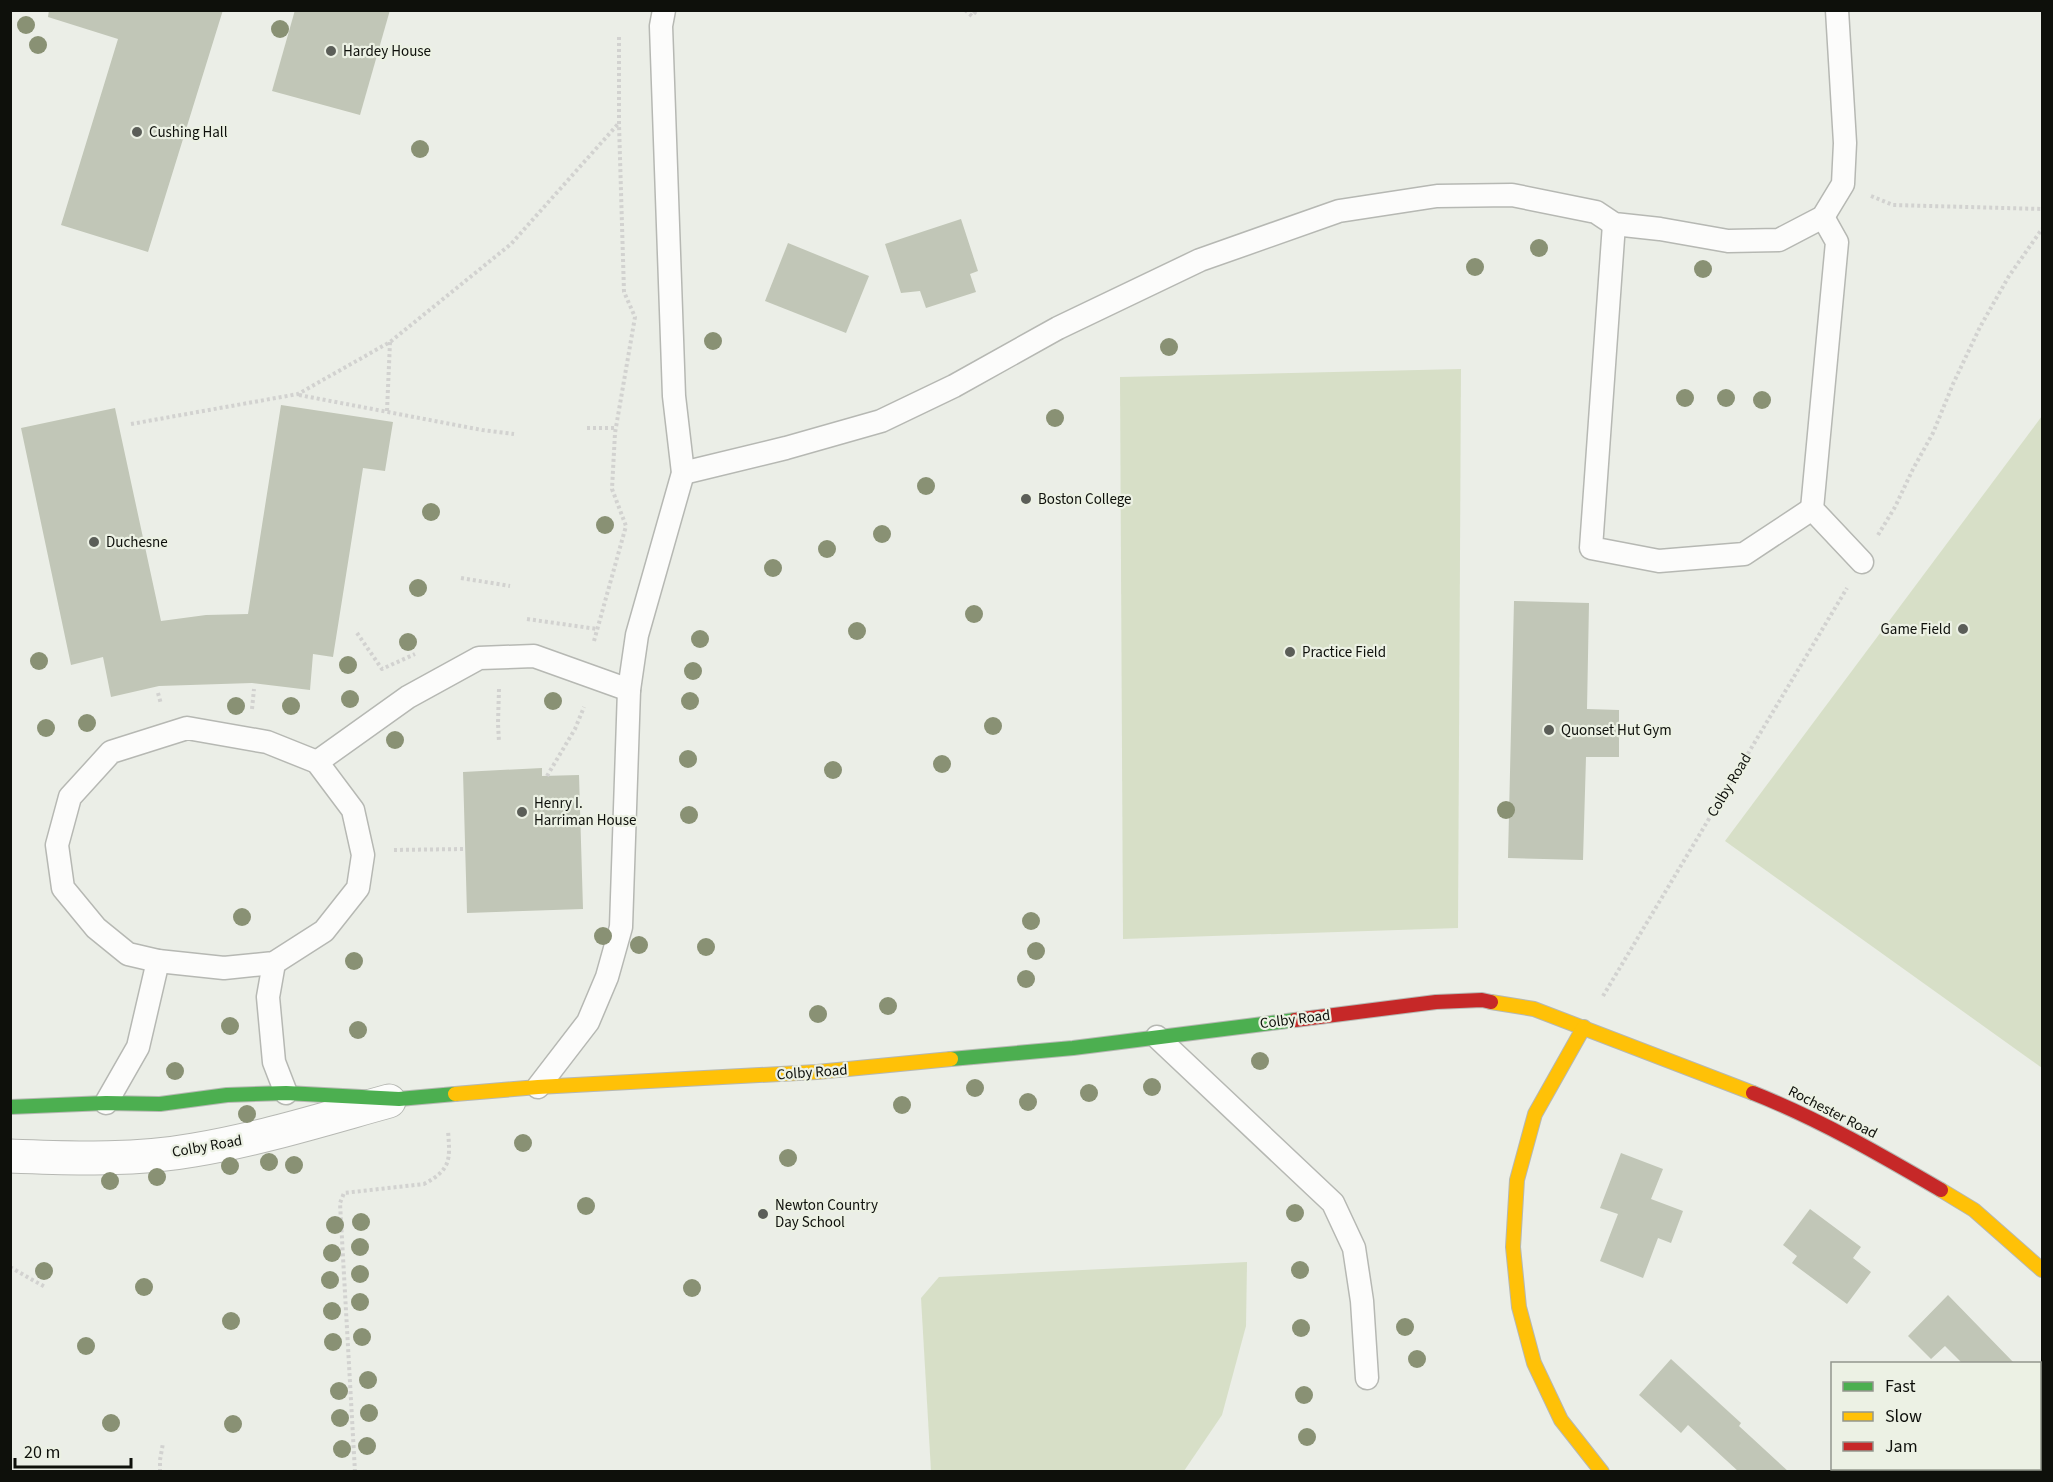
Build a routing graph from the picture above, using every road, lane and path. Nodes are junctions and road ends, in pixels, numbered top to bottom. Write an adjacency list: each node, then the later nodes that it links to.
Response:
1 (664, 10): 19 (lane)
2 (965, 10): 3 (path)
3 (977, 10)
4 (1837, 10): 7 (lane)
5 (619, 34): 6 (path)
6 (619, 124): 12 (path); 17 (path)
7 (1843, 184): 8 (path); 9 (lane)
8 (2043, 209)
9 (1823, 217): 10 (lane); 20 (lane)
10 (1614, 224): 19 (lane); 20 (lane)
11 (2043, 229): 21 (path, Colby Road)
12 (390, 342): 13 (path); 14 (path)
13 (298, 394): 14 (path); 15 (path)
14 (387, 411): 18 (path)
15 (132, 424)
16 (587, 428): 17 (path)
17 (616, 428): 25 (path)
18 (514, 434)
19 (683, 473): 30 (lane)
20 (1812, 509): 21 (lane)
21 (1862, 562): 39 (path, Colby Road)
22 (461, 578): 23 (path)
23 (510, 586)
24 (527, 619): 25 (path)
25 (597, 629): 27 (path)
26 (357, 633): 28 (path)
27 (594, 641)
28 (425, 650)
29 (499, 681): 32 (path)
30 (629, 690): 33 (lane); 41 (lane)
31 (587, 701): 34 (path)
32 (500, 742)
33 (317, 762): 37 (lane); 38 (lane)
34 (547, 776)
35 (465, 849): 36 (path)
36 (391, 850)
37 (158, 961): 38 (lane); 45 (lane)
38 (274, 963): 42 (lane)
39 (1584, 1027): 40 (street, Colby Road); 49 (street, Rochester Road); 55 (street)
40 (1157, 1037): 41 (street, Colby Road); 51 (lane)
41 (538, 1087): 43 (street, Colby Road)
42 (286, 1093): 44 (street, Colby Road); 45 (street, Colby Road)
43 (446, 1094): 44 (street, Colby Road); 54 (path)
44 (399, 1099): 47 (street, Colby Road)
45 (106, 1103): 46 (street, Colby Road)
46 (10, 1107)
47 (10, 1156)
48 (10, 1267): 50 (path)
49 (2043, 1270)
50 (45, 1287)
51 (1367, 1378)
52 (163, 1443): 53 (path)
53 (160, 1472)
54 (355, 1472)
55 (1602, 1472)

